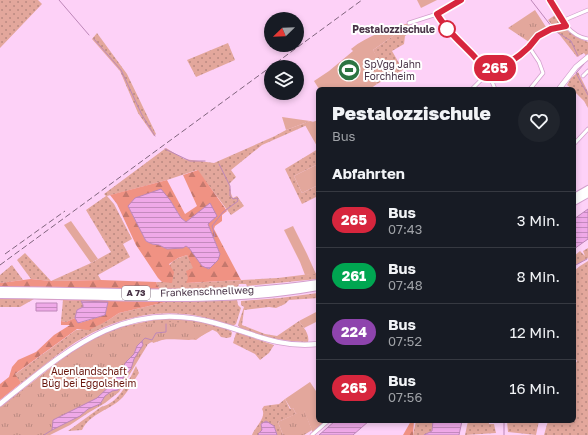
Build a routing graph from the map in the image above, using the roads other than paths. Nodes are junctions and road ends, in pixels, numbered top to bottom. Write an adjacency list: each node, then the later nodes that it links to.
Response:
1 (461, 0): 4 (street)
2 (550, 0): 5 (street)
3 (588, 10): 5 (street)
4 (437, 14): 6 (street); 12 (street)
5 (562, 21): 7 (street)
6 (409, 23)
7 (566, 26): 8 (street); 9 (street)
8 (588, 39)
9 (529, 47): 12 (street); 16 (street)
10 (588, 57): 17 (main road)
11 (588, 71): 13 (street)
12 (488, 73): 14 (street); 15 (street)
13 (583, 76)
14 (474, 87)
15 (494, 87)
16 (532, 87)
17 (561, 87)
18 (588, 129): 19 (street)
19 (576, 142)
20 (588, 189): 22 (highway)
21 (588, 194): 23 (highway)
22 (576, 196)
23 (576, 201)
24 (316, 283): 27 (highway, Frankenschnellweg / A 73)
25 (316, 287): 26 (highway, Frankenschnellweg / A 73)
26 (303, 289): 28 (highway); 29 (highway, Frankenschnellweg / A 73)
27 (0, 290)
28 (316, 291)
29 (0, 295)
30 (316, 344): 31 (main road)
31 (0, 404)
32 (326, 423): 33 (street)
33 (312, 435)

